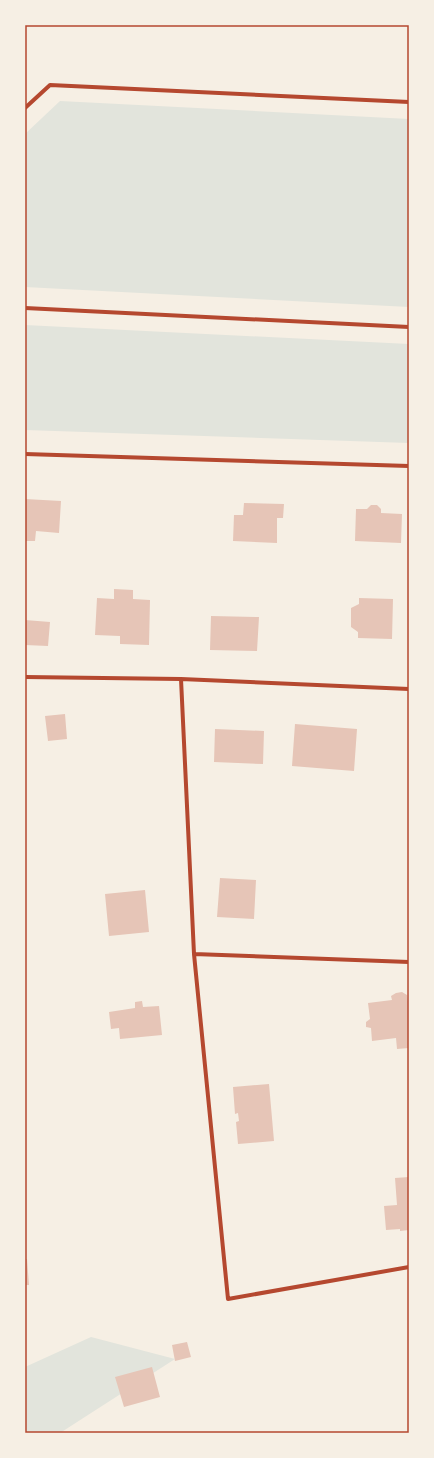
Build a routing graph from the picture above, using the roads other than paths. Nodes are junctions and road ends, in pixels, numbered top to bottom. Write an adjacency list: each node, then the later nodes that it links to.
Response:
1 (409, 102): 2 (street)
2 (25, 108)
3 (25, 308): 4 (street)
4 (409, 328)
5 (25, 454): 6 (street)
6 (409, 466)
7 (25, 677): 8 (street)
8 (181, 679): 9 (street); 10 (street)
9 (409, 689)
10 (194, 954): 11 (street); 12 (street)
11 (409, 962)
12 (409, 1267)

